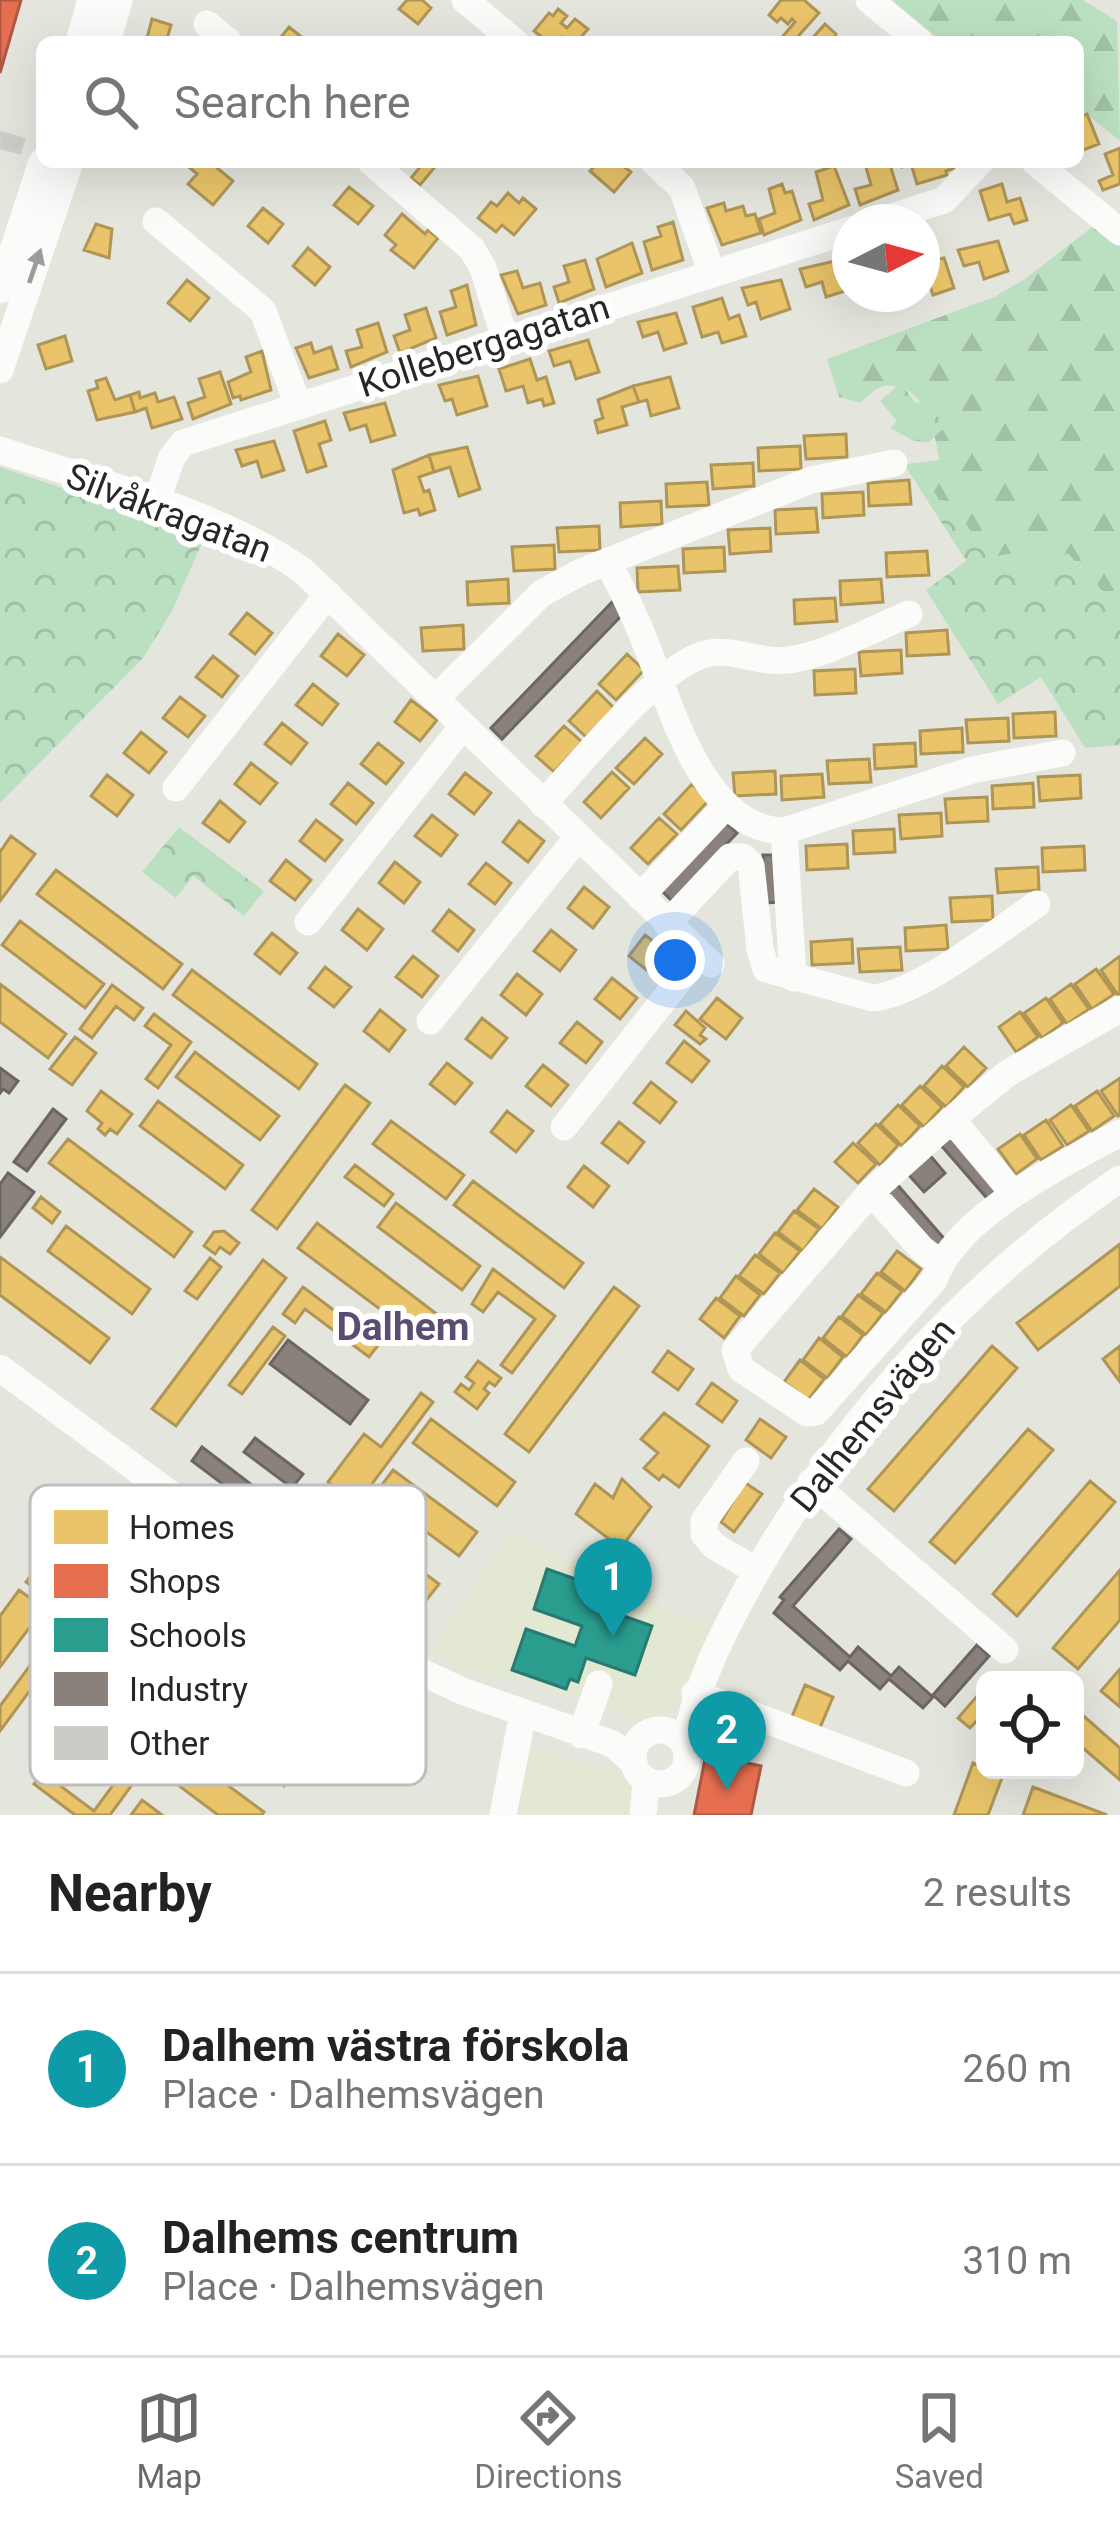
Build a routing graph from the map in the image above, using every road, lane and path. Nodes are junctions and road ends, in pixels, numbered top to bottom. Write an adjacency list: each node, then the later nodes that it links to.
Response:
1 (91, 0): 5 (street)
2 (119, 0): 6 (street)
3 (465, 0): 7 (street)
4 (869, 0): 8 (street)
5 (81, 36)
6 (108, 36)
7 (508, 36)
8 (913, 36)
9 (40, 168): 16 (street)
10 (65, 168): 16 (street)
11 (378, 168): 22 (street)
12 (660, 168): 20 (street)
13 (974, 168): 15 (street)
14 (1042, 168): 18 (street)
15 (932, 204)
16 (27, 211): 21 (street); 23 (street, one-way to 16)
17 (156, 220): 24 (street)
18 (1120, 232)
19 (832, 236): 20 (street, Kollebergagatan)
20 (712, 274): 22 (street, Kollebergagatan)
21 (0, 290)
22 (505, 338): 24 (street, Kollebergagatan)
23 (0, 370)
24 (298, 405): 27 (street, Kollebergagatan)
25 (0, 450): 27 (street, Silvåkragatan)
26 (894, 463): 28 (street)
27 (156, 503): 29 (street, Silvåkragatan)
28 (608, 561): 31 (street); 32 (street)
29 (328, 594): 32 (street, Silvåkragatan); 35 (street)
30 (909, 614): 31 (street)
31 (660, 681): 36 (street); 37 (street)
32 (435, 699): 33 (street, Silvåkragatan)
33 (463, 726): 36 (street, Silvåkragatan); 43 (street)
34 (1062, 753): 38 (street)
35 (176, 788)
36 (543, 804): 39 (street, Silvåkragatan)
37 (727, 805): 38 (street); 41 (street)
38 (774, 831): 40 (street); 45 (street)
39 (578, 837): 41 (street, Silvåkragatan); 47 (street)
40 (743, 857): 44 (street); 45 (street)
41 (640, 897): 44 (street, Silvåkragatan)
42 (1037, 904): 45 (street)
43 (308, 922)
44 (668, 924): 49 (street, Silvåkragatan)
45 (793, 978)
46 (1120, 1009): 48 (street)
47 (430, 1021)
48 (952, 1120): 52 (street); 53 (street)
49 (564, 1126)
50 (1120, 1132): 53 (street)
51 (1120, 1179): 55 (street, Dalhemsvägen)
52 (871, 1192): 54 (street); 54 (street)
53 (1013, 1193): 54 (street)
54 (950, 1252): 55 (street)
55 (990, 1283): 58 (street, Dalhemsvägen)
56 (0, 1368): 59 (street)
57 (746, 1461): 60 (street)
58 (812, 1482): 60 (street, Dalhemsvägen); 61 (street)
59 (158, 1485)
60 (757, 1571): 64 (street, Dalhemsvägen)
61 (1005, 1650)
62 (426, 1675): 65 (street)
63 (599, 1684): 66 (street)
64 (694, 1699): 67 (street, Dalhemsvägen); 68 (street)
65 (523, 1713): 66 (street); 69 (street)
66 (581, 1735): 67 (street)
67 (650, 1755): 70 (street); 71 (street, Dalhemsvägen)
68 (906, 1773)
69 (502, 1815)
70 (643, 1815)
71 (658, 1815)

